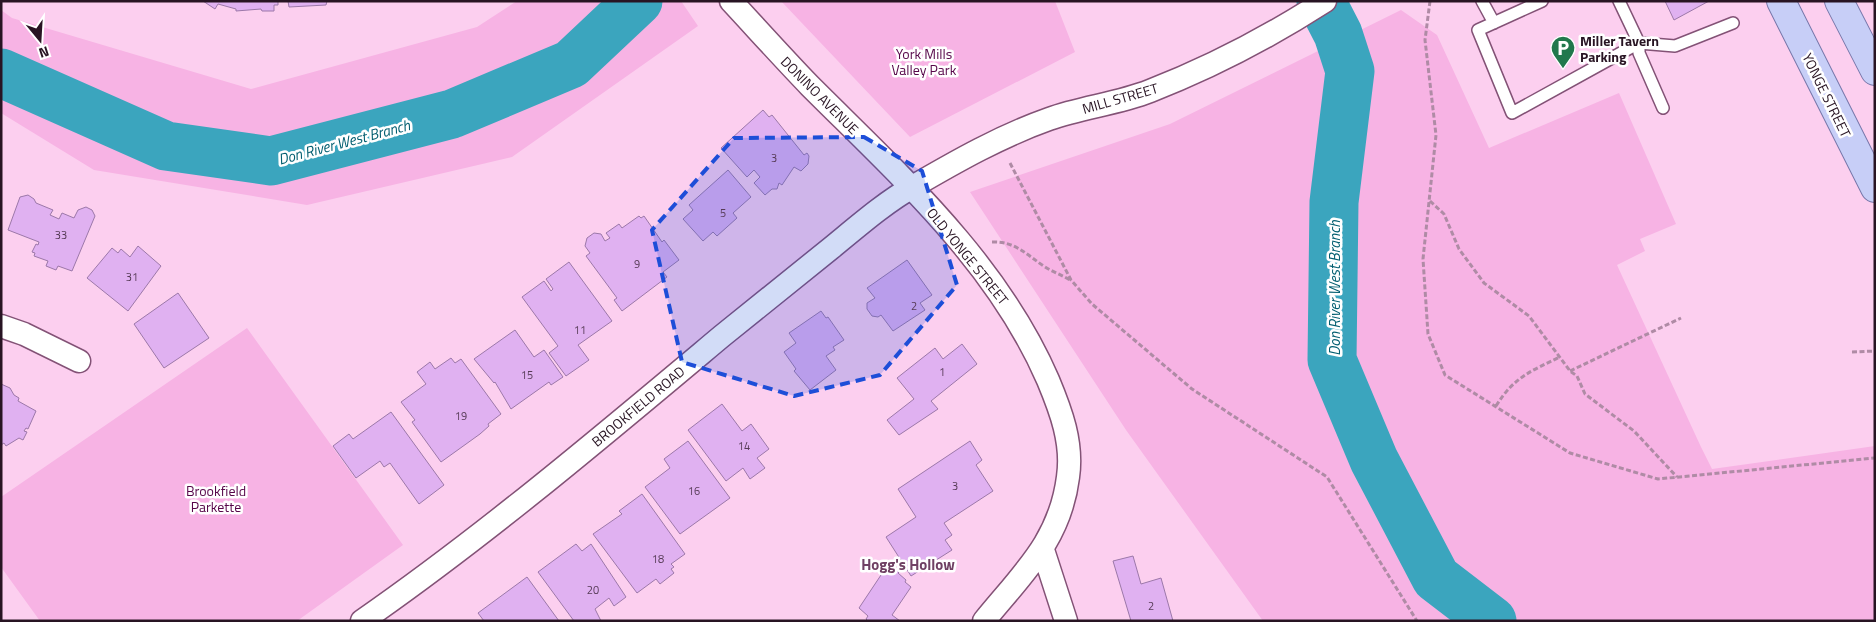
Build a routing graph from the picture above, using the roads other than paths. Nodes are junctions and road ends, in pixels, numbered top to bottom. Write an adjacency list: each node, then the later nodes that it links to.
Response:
1 (731, 1): 13 (street, DONINO AVENUE)
2 (1325, 1): 13 (street, MILL STREET)
3 (1482, 1): 8 (lane)
4 (1542, 1): 8 (lane)
5 (1620, 1): 10 (lane)
6 (1781, 1): 14 (main road, YONGE STREET)
7 (1839, 1): 11 (main road)
8 (1494, 23): 10 (lane)
9 (1733, 24): 10 (lane)
10 (1639, 43): 12 (lane)
11 (1875, 72)
12 (1664, 108)
13 (911, 187): 17 (street, OLD YONGE STREET); 18 (street, BROOKFIELD ROAD)
14 (1875, 188)
15 (1, 326): 16 (street)
16 (79, 361)
17 (1043, 550): 19 (street, OLD YONGE STREET); 20 (street)
18 (362, 621)
19 (984, 621)
20 (1066, 621)

